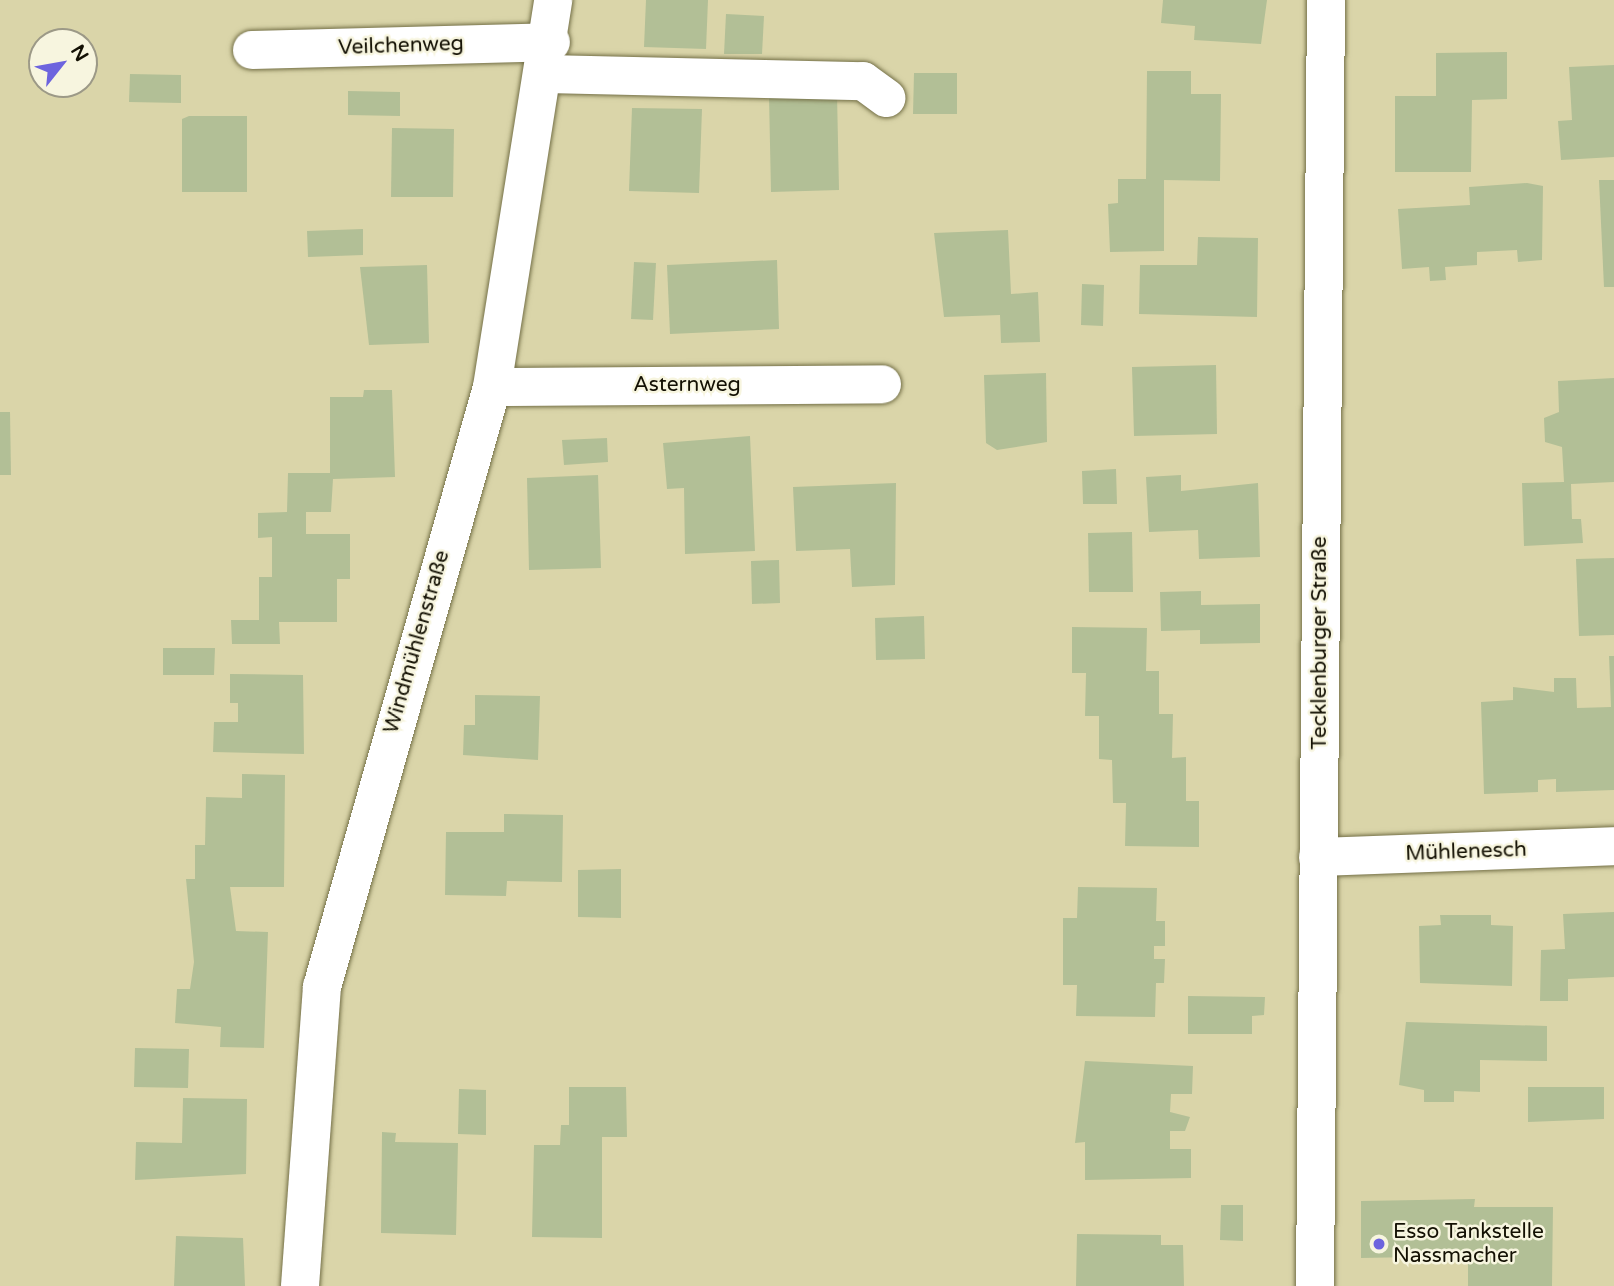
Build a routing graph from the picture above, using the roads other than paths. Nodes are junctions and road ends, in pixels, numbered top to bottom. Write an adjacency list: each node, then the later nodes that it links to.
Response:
1 (553, 0): 4 (street, Windmühlenstraße)
2 (1326, 0): 9 (street, Tecklenburger Straße)
3 (252, 50): 4 (street, Veilchenweg)
4 (548, 58): 5 (street, Veilchenweg); 7 (street, Windmühlenstraße)
5 (886, 98)
6 (882, 384): 7 (street, Asternweg)
7 (492, 387): 10 (street, Windmühlenstraße)
8 (1614, 846): 9 (street, Mühlenesch)
9 (1318, 857): 11 (street, Tecklenburger Straße)
10 (300, 1286)
11 (1315, 1286)

